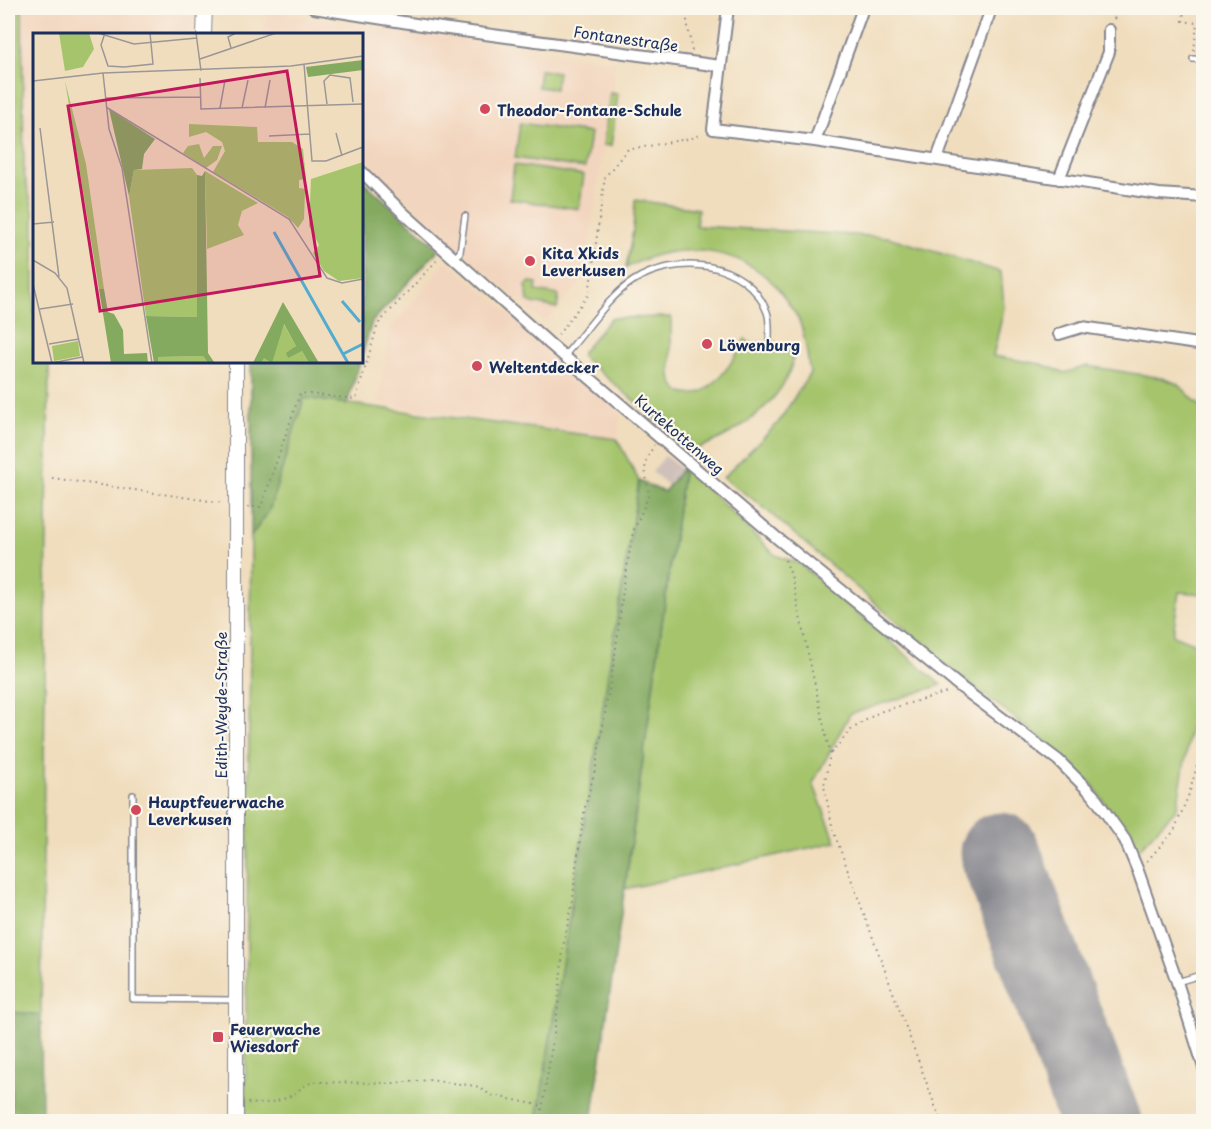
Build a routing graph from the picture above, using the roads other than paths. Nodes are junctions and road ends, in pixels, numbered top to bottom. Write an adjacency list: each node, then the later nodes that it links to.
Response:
1 (206, 8): 7 (street)
2 (314, 8): 10 (street, Fontanestraße)
3 (728, 8): 10 (street)
4 (863, 8): 11 (street)
5 (990, 12): 12 (street)
6 (1109, 30): 14 (street)
7 (204, 33)
8 (1193, 59): 9 (lane)
9 (1203, 60)
10 (720, 66): 11 (street)
11 (815, 141): 12 (street)
12 (937, 159): 14 (street)
13 (363, 173): 17 (street, Kurtekottenweg)
14 (1059, 179): 15 (street)
15 (1203, 197)
16 (465, 216): 17 (lane)
17 (449, 255): 21 (street, Kurtekottenweg)
18 (1059, 333): 20 (street)
19 (769, 339): 21 (lane)
20 (1203, 345)
21 (565, 356): 25 (street, Kurtekottenweg)
22 (236, 363): 26 (street, Edith-Weyde-Straße)
23 (133, 795): 26 (lane)
24 (1203, 974): 25 (lane)
25 (1177, 982): 27 (street, Kurtekottenweg)
26 (236, 1000): 28 (street, Edith-Weyde-Straße)
27 (1203, 1068)
28 (236, 1122)

